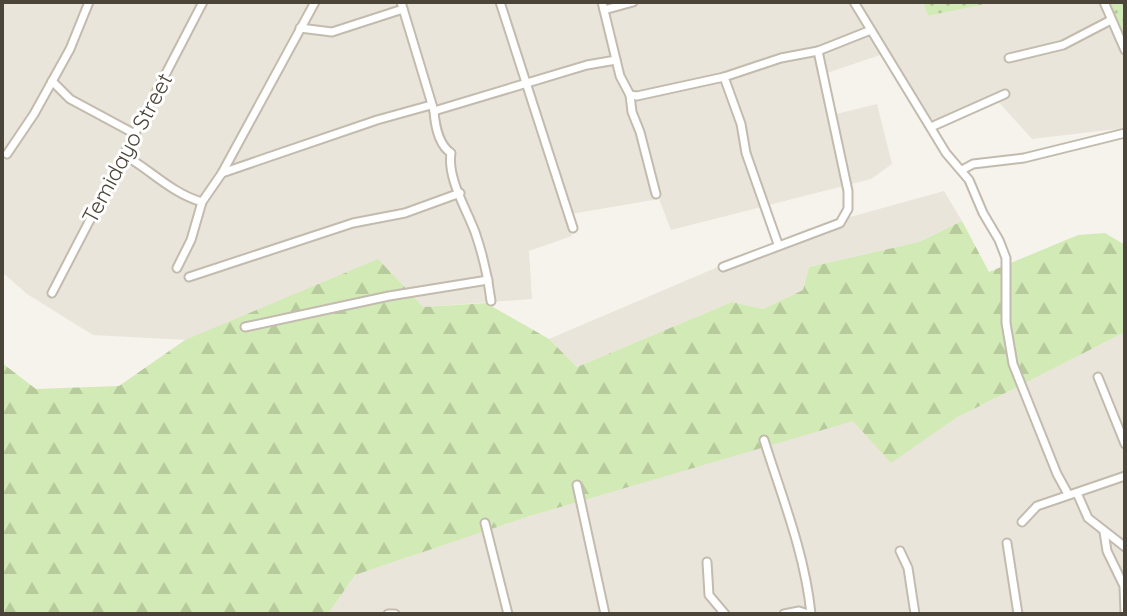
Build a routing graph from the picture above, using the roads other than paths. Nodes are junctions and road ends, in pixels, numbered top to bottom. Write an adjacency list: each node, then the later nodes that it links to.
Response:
1 (89, 2): 18 (street)
2 (203, 2): 25 (street, Temidayo Street)
3 (315, 2): 11 (street)
4 (500, 2): 19 (street)
5 (633, 2): 9 (street)
6 (854, 2): 12 (street)
7 (1104, 2): 10 (street)
8 (402, 6): 11 (street); 22 (street)
9 (603, 6): 16 (street)
10 (1111, 20): 13 (street); 15 (street)
11 (300, 28): 29 (street)
12 (871, 30): 14 (street); 23 (street)
13 (1125, 50)
14 (818, 51): 17 (street); 34 (street)
15 (1009, 58)
16 (616, 60): 19 (street); 21 (street)
17 (724, 77): 21 (street); 34 (street)
18 (52, 81): 25 (street); 26 (street)
19 (527, 85): 22 (street); 33 (street)
20 (1005, 94): 23 (street)
21 (630, 95): 31 (street)
22 (433, 108): 29 (street); 30 (street)
23 (931, 127): 28 (street)
24 (1125, 133): 28 (street)
25 (135, 134): 27 (street, Temidayo Street)
26 (7, 154)
27 (124, 155): 32 (street); 39 (street, Temidayo Street)
28 (962, 170): 48 (street)
29 (222, 173): 32 (street)
30 (460, 193): 37 (street); 38 (street)
31 (656, 194)
32 (202, 202): 36 (street)
33 (573, 228)
34 (778, 244): 35 (street)
35 (723, 267)
36 (177, 268)
37 (189, 277)
38 (488, 280): 40 (street); 41 (street)
39 (52, 293)
40 (491, 301)
41 (245, 327)
42 (1098, 377): 44 (street)
43 (764, 440): 63 (street)
44 (1125, 444)
45 (1123, 477): 47 (street); 48 (street)
46 (577, 485): 60 (street)
47 (1125, 490)
48 (1073, 493): 49 (street); 51 (street)
49 (1022, 522)
50 (485, 523): 59 (street)
51 (1104, 532): 53 (street); 56 (street)
52 (1007, 543): 65 (street)
53 (1125, 547)
54 (900, 551): 64 (street)
55 (707, 562): 61 (street)
56 (1125, 613)
57 (388, 614): 58 (street)
58 (395, 614)
59 (508, 614)
60 (605, 614)
61 (725, 614)
62 (784, 614): 63 (street)
63 (810, 614)
64 (915, 614)
65 (1018, 614)

